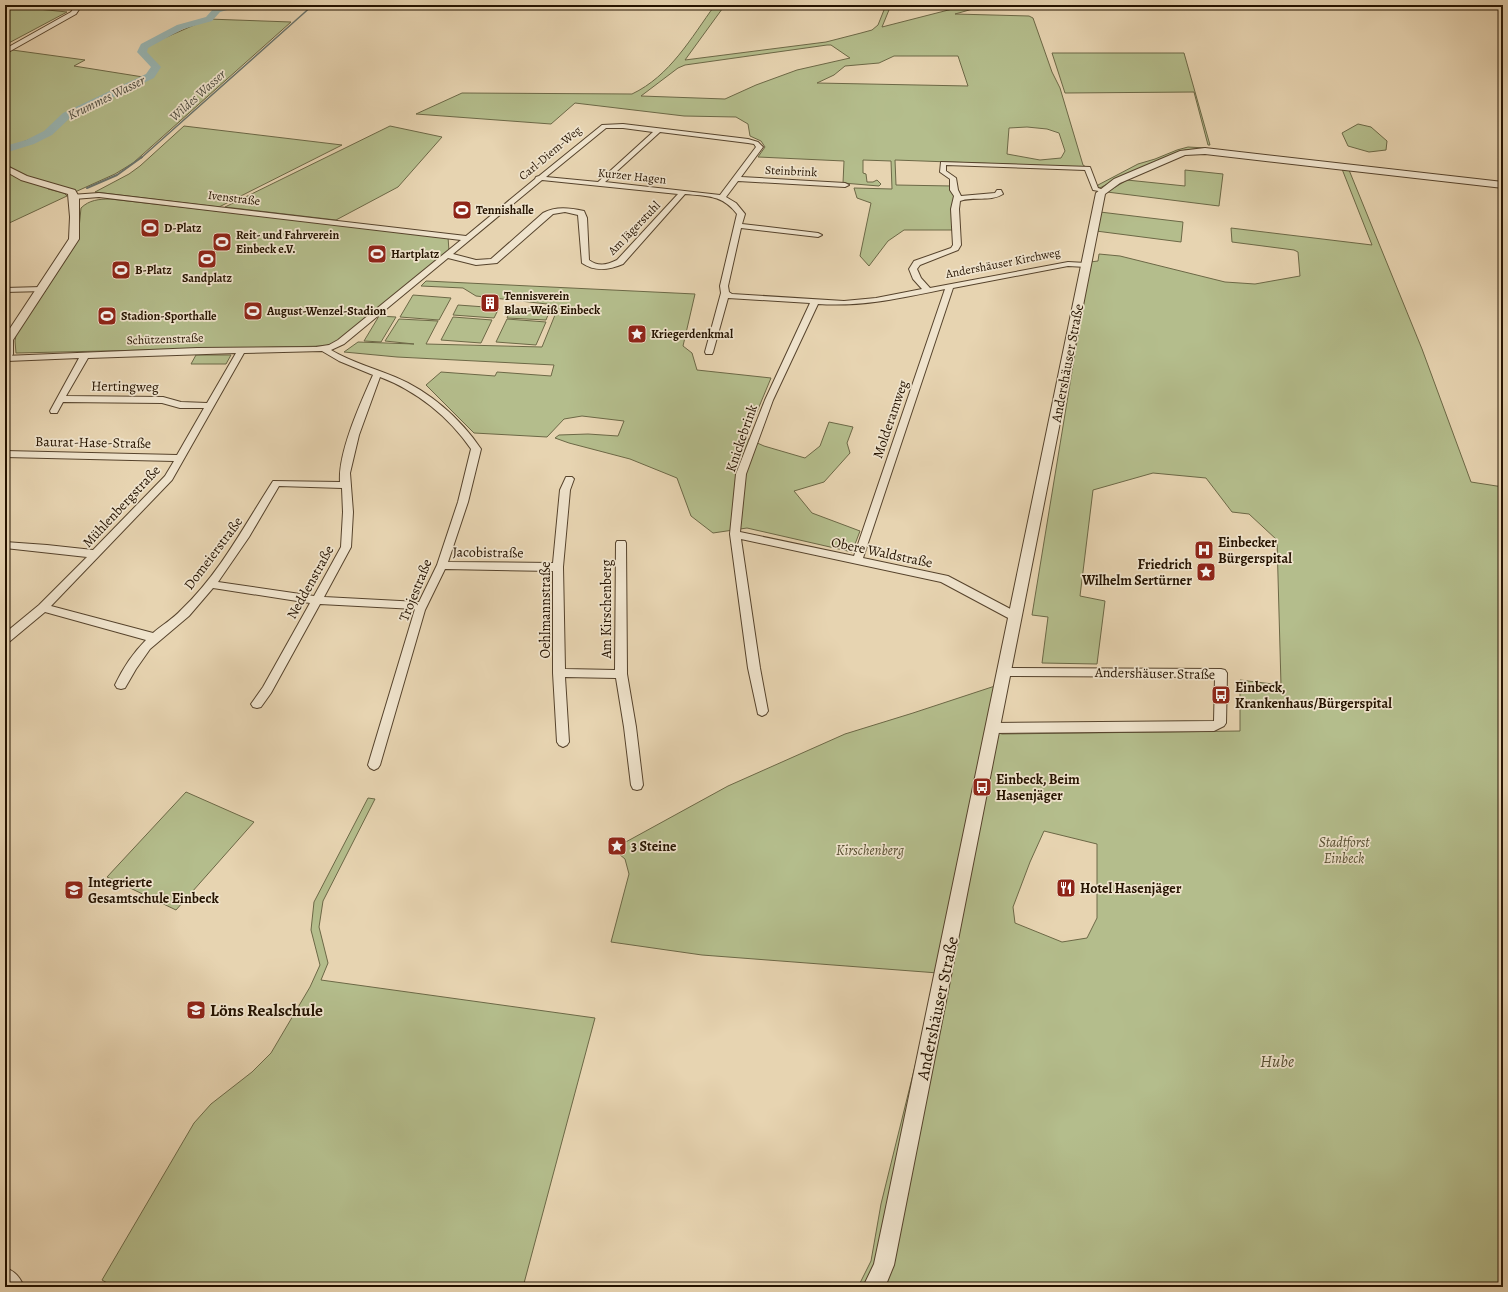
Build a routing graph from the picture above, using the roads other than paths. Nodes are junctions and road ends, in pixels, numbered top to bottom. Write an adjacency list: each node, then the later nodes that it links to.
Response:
1 (79, 5): 2 (street)
2 (5, 52)
3 (659, 130): 5 (street, Carl-Diem-Weg); 6 (street, Carl-Diem-Weg); 7 (street)
4 (5, 168): 14 (street)
5 (538, 178): 7 (street, Kurzer Hagen); 18 (street, Carl-Diem-Weg)
6 (737, 179): 8 (street, Steinbrink); 13 (street, Carl-Diem-Weg)
7 (599, 184): 12 (street, Kurzer Hagen)
8 (845, 185)
9 (1503, 185): 11 (street)
10 (1000, 191): 15 (street)
11 (1102, 191): 15 (street); 20 (street)
12 (682, 192): 13 (street, Kurzer Hagen); 19 (street, Am Jägerstuhl)
13 (723, 196): 16 (street)
14 (74, 197): 18 (street, Ivenstraße); 22 (street)
15 (957, 200): 24 (street)
16 (739, 226): 17 (street); 25 (street)
17 (818, 235)
18 (466, 238): 19 (street, Carl-Diem-Weg)
19 (447, 255): 28 (street, Carl-Diem-Weg)
20 (1086, 265): 21 (street, Andershäuser Kirchweg); 53 (street, Andershäuser Straße)
21 (950, 286): 24 (street, Andershäuser Kirchweg); 46 (street, Molderamweg)
22 (42, 289): 23 (street); 27 (street)
23 (5, 290)
24 (928, 290): 26 (street, Andershäuser Kirchweg)
25 (727, 294): 26 (street, Andershäuser Kirchweg); 31 (street)
26 (816, 302): 42 (street, Knickebrink)
27 (7, 340): 33 (street)
28 (341, 342): 29 (street, Schützenstraße)
29 (324, 349): 30 (street, Schützenstraße); 34 (street)
30 (242, 350): 32 (street, Schützenstraße); 36 (street, Mühlenbergstraße)
31 (709, 352)
32 (84, 355): 33 (street, Schützenstraße); 35 (street, Hertingweg)
33 (7, 357)
34 (378, 374): 41 (street, Neddenstraße); 47 (street, Trojestraße)
35 (60, 398): 36 (street, Hertingweg); 37 (street, Hertingweg)
36 (212, 406): 39 (street, Mühlenbergstraße)
37 (54, 411)
38 (5, 454): 39 (street, Baurat-Hase-Straße)
39 (181, 458): 45 (street, Mühlenbergstraße)
40 (569, 479): 48 (street, Oehlmannstraße)
41 (344, 485): 49 (street, Domeierstraße); 50 (street, Neddenstraße)
42 (735, 534): 46 (street, Obere Waldstraße); 61 (street, Knickebrink)
43 (621, 544): 58 (street, Am Kirschenberg)
44 (5, 545): 45 (street)
45 (94, 554): 52 (street, Mühlenbergstraße)
46 (857, 561): 53 (street, Obere Waldstraße)
47 (442, 565): 48 (street, Jacobistraße); 51 (street, Trojestraße)
48 (558, 567): 57 (street, Oehlmannstraße)
49 (210, 583): 50 (street); 54 (street, Domeierstraße)
50 (317, 600): 51 (street); 60 (street, Neddenstraße)
51 (422, 606): 64 (street, Trojestraße)
52 (43, 608): 54 (street); 55 (street, Mühlenbergstraße)
53 (1016, 617): 56 (street, Andershäuser Straße)
54 (155, 638): 59 (street, Domeierstraße)
55 (5, 639)
56 (1005, 672): 62 (street, Andershäuser Straße); 62 (street, Andershäuser Straße)
57 (559, 673): 58 (street, Am Kirschenberg); 63 (street, Oehlmannstraße)
58 (621, 674): 65 (street, Am Kirschenberg)
59 (120, 685)
60 (257, 704)
61 (762, 711)
62 (993, 728): 68 (street, Andershäuser Straße)
63 (563, 742)
64 (374, 765)
65 (637, 785)
66 (5, 1278): 67 (street)
67 (13, 1287)
68 (874, 1287)

